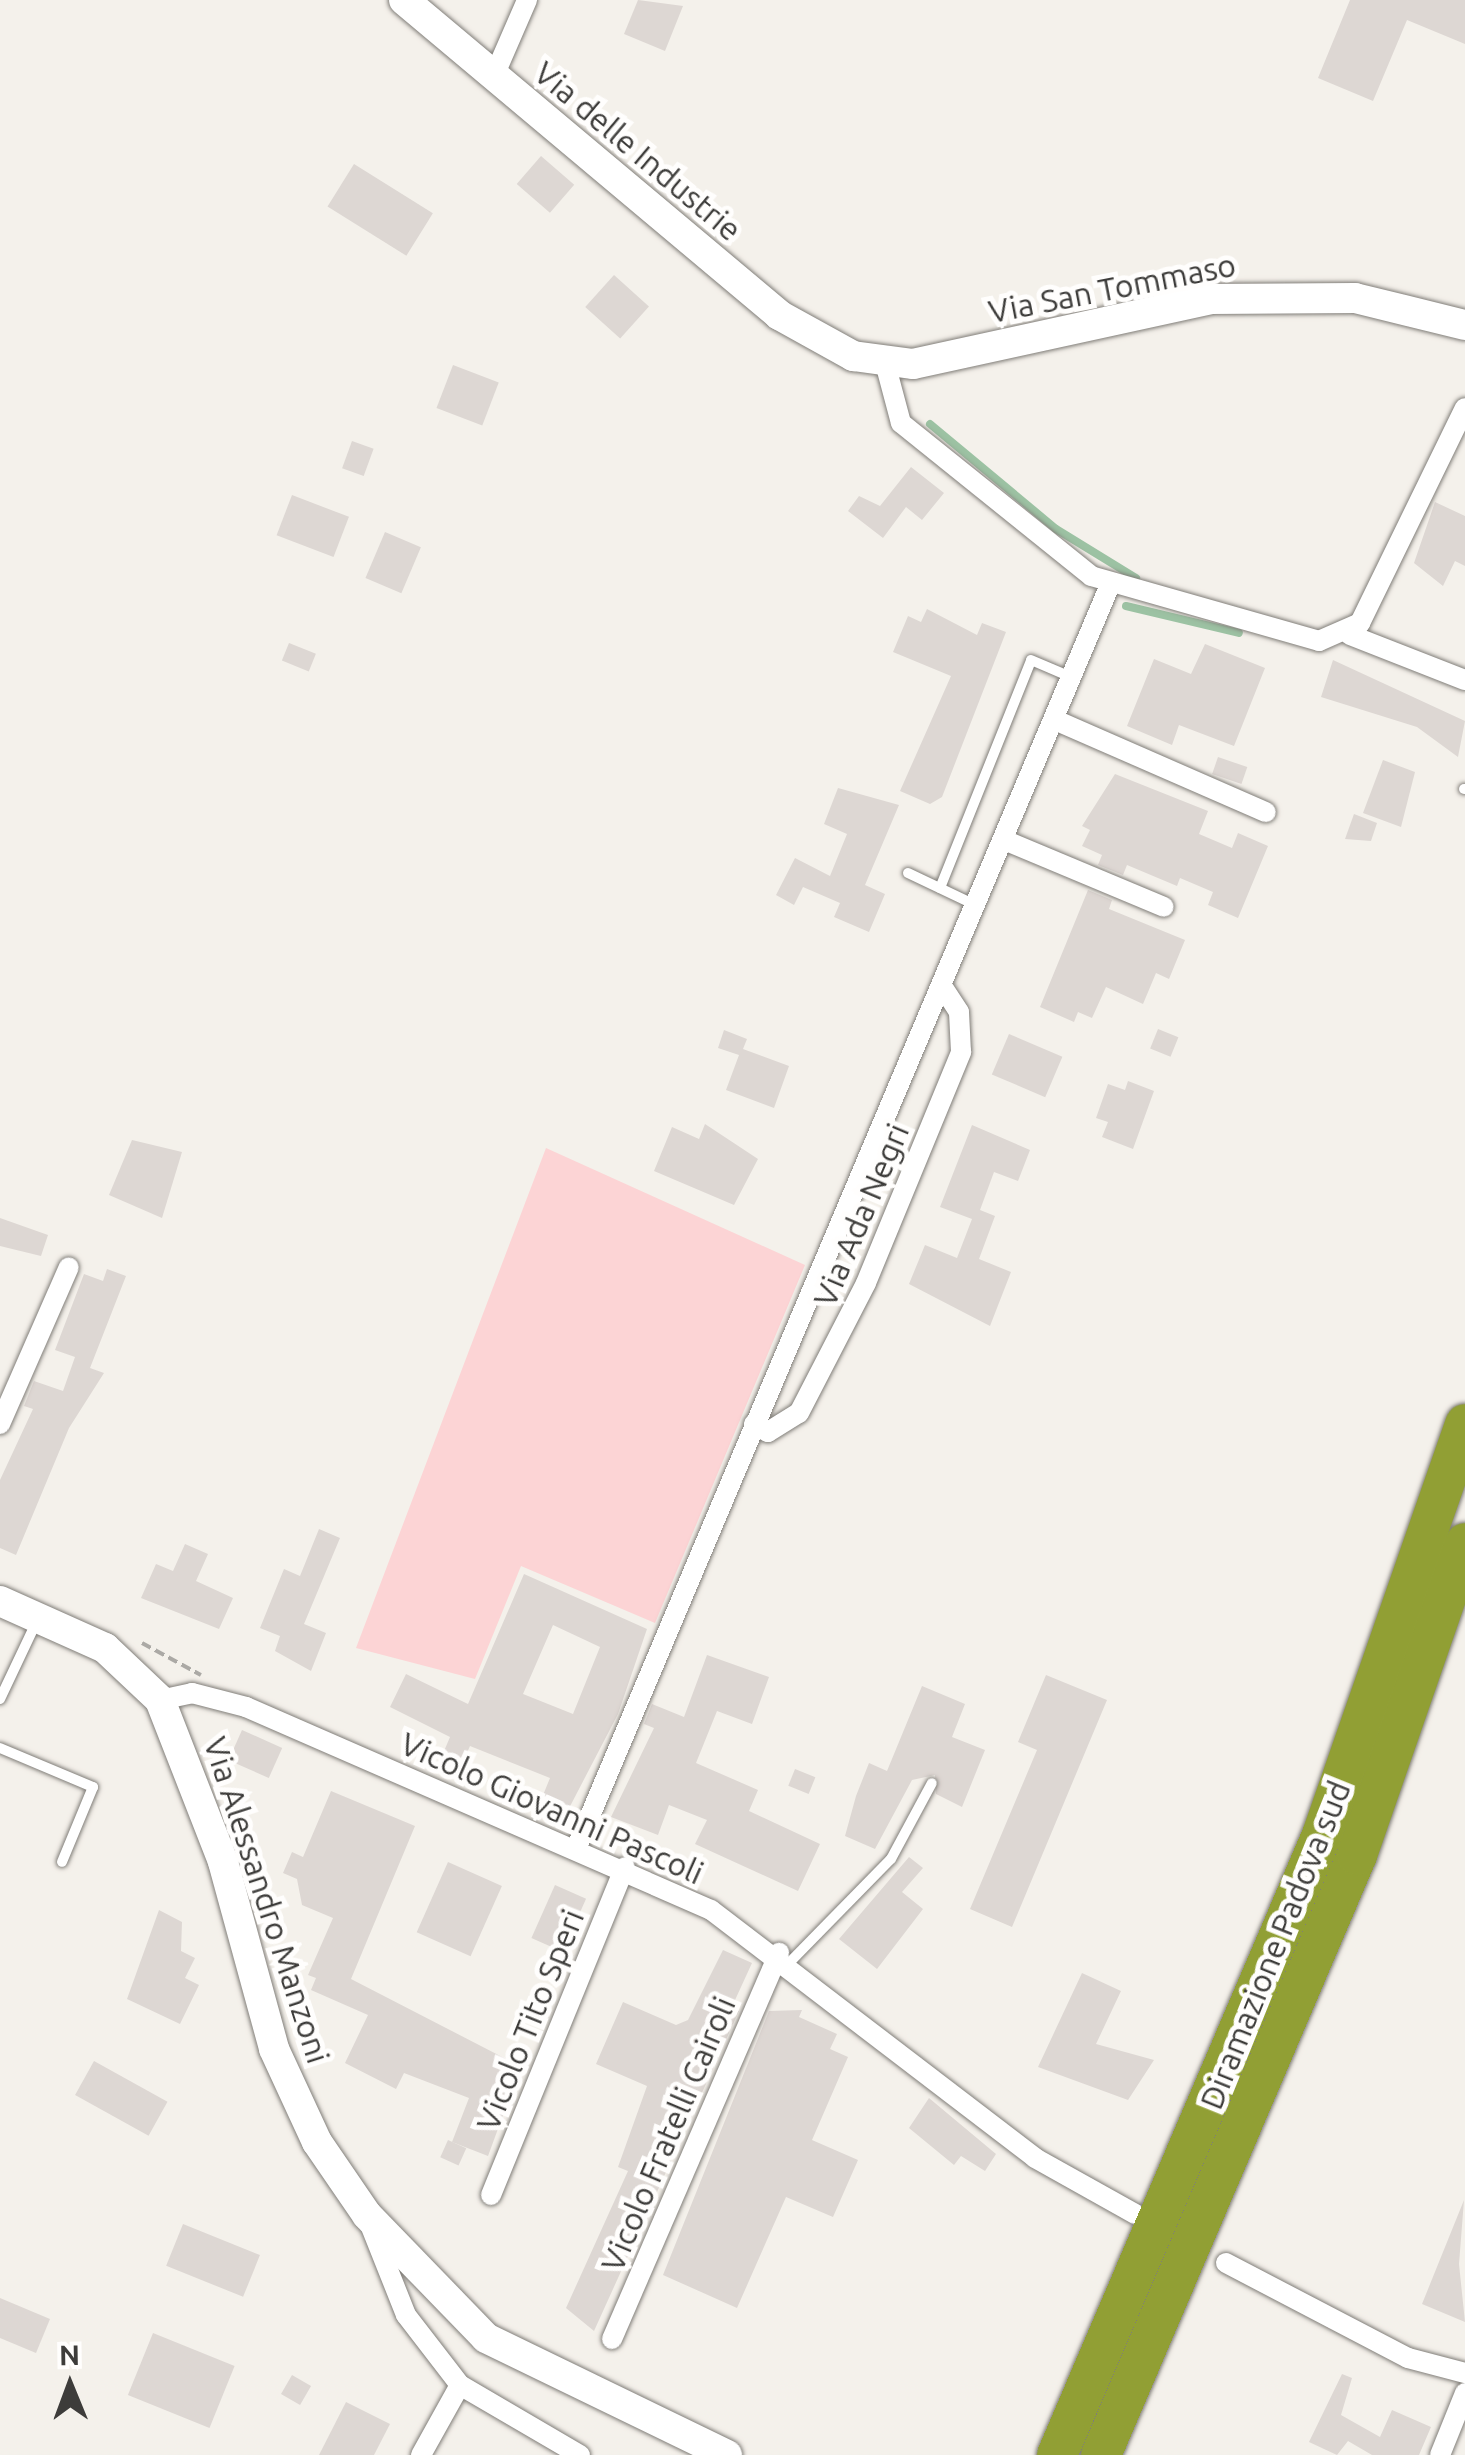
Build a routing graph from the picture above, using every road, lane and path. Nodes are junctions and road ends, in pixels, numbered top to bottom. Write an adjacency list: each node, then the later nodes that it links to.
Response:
1 (404, 0): 3 (street, Via delle Industrie)
2 (528, 0): 3 (street)
3 (494, 76): 5 (street, Via delle Industrie)
4 (1465, 325): 6 (street, Via San Tommaso)
5 (832, 348): 6 (street, Via San Tommaso)
6 (884, 363): 8 (street)
7 (1465, 408): 9 (street)
8 (1110, 585): 9 (street); 10 (street, Via Ada Negri)
9 (1350, 635): 11 (street)
10 (1072, 678): 12 (street, Via Ada Negri); 16 (lane)
11 (1465, 680)
12 (1055, 720): 13 (street); 14 (street, Via Ada Negri)
13 (1266, 812)
14 (1004, 840): 17 (street, Via Ada Negri); 18 (street)
15 (908, 873): 16 (lane)
16 (940, 888): 17 (lane)
17 (978, 907): 19 (street, Via Ada Negri)
18 (1164, 907)
19 (944, 989): 22 (street, Via Ada Negri); 22 (street, Via Ada Negri)
20 (69, 1267): 21 (street)
21 (0, 1424)
22 (754, 1424): 31 (street, Via Ada Negri)
23 (1465, 1424): 46 (highway, Diramazione Padova sud)
24 (1465, 1543): 47 (highway, Diramazione Padova sud)
25 (0, 1601): 26 (street, Via Alessandro Manzoni)
26 (38, 1618): 27 (lane); 28 (street, Via Alessandro Manzoni)
27 (0, 1699)
28 (160, 1700): 31 (street, Vicolo Giovanni Pascoli); 36 (street, Via Alessandro Manzoni)
29 (0, 1748): 32 (lane)
30 (932, 1783): 34 (lane)
31 (576, 1849): 33 (street, Vicolo Giovanni Pascoli)
32 (62, 1862)
33 (625, 1867): 34 (street, Vicolo Giovanni Pascoli); 35 (street, Vicolo Tito Speri)
34 (785, 1958): 37 (street, Vicolo Giovanni Pascoli); 39 (street, Vicolo Fratelli Cairoli)
35 (491, 2195)
36 (368, 2214): 41 (street); 45 (street, Via Alessandro Manzoni)
37 (1135, 2214)
38 (1226, 2263): 40 (street)
39 (612, 2339)
40 (1465, 2374)
41 (460, 2385): 43 (street); 44 (street)
42 (1465, 2393): 48 (street)
43 (422, 2455)
44 (580, 2455)
45 (728, 2455)
46 (1056, 2455)
47 (1101, 2455)
48 (1440, 2455)

